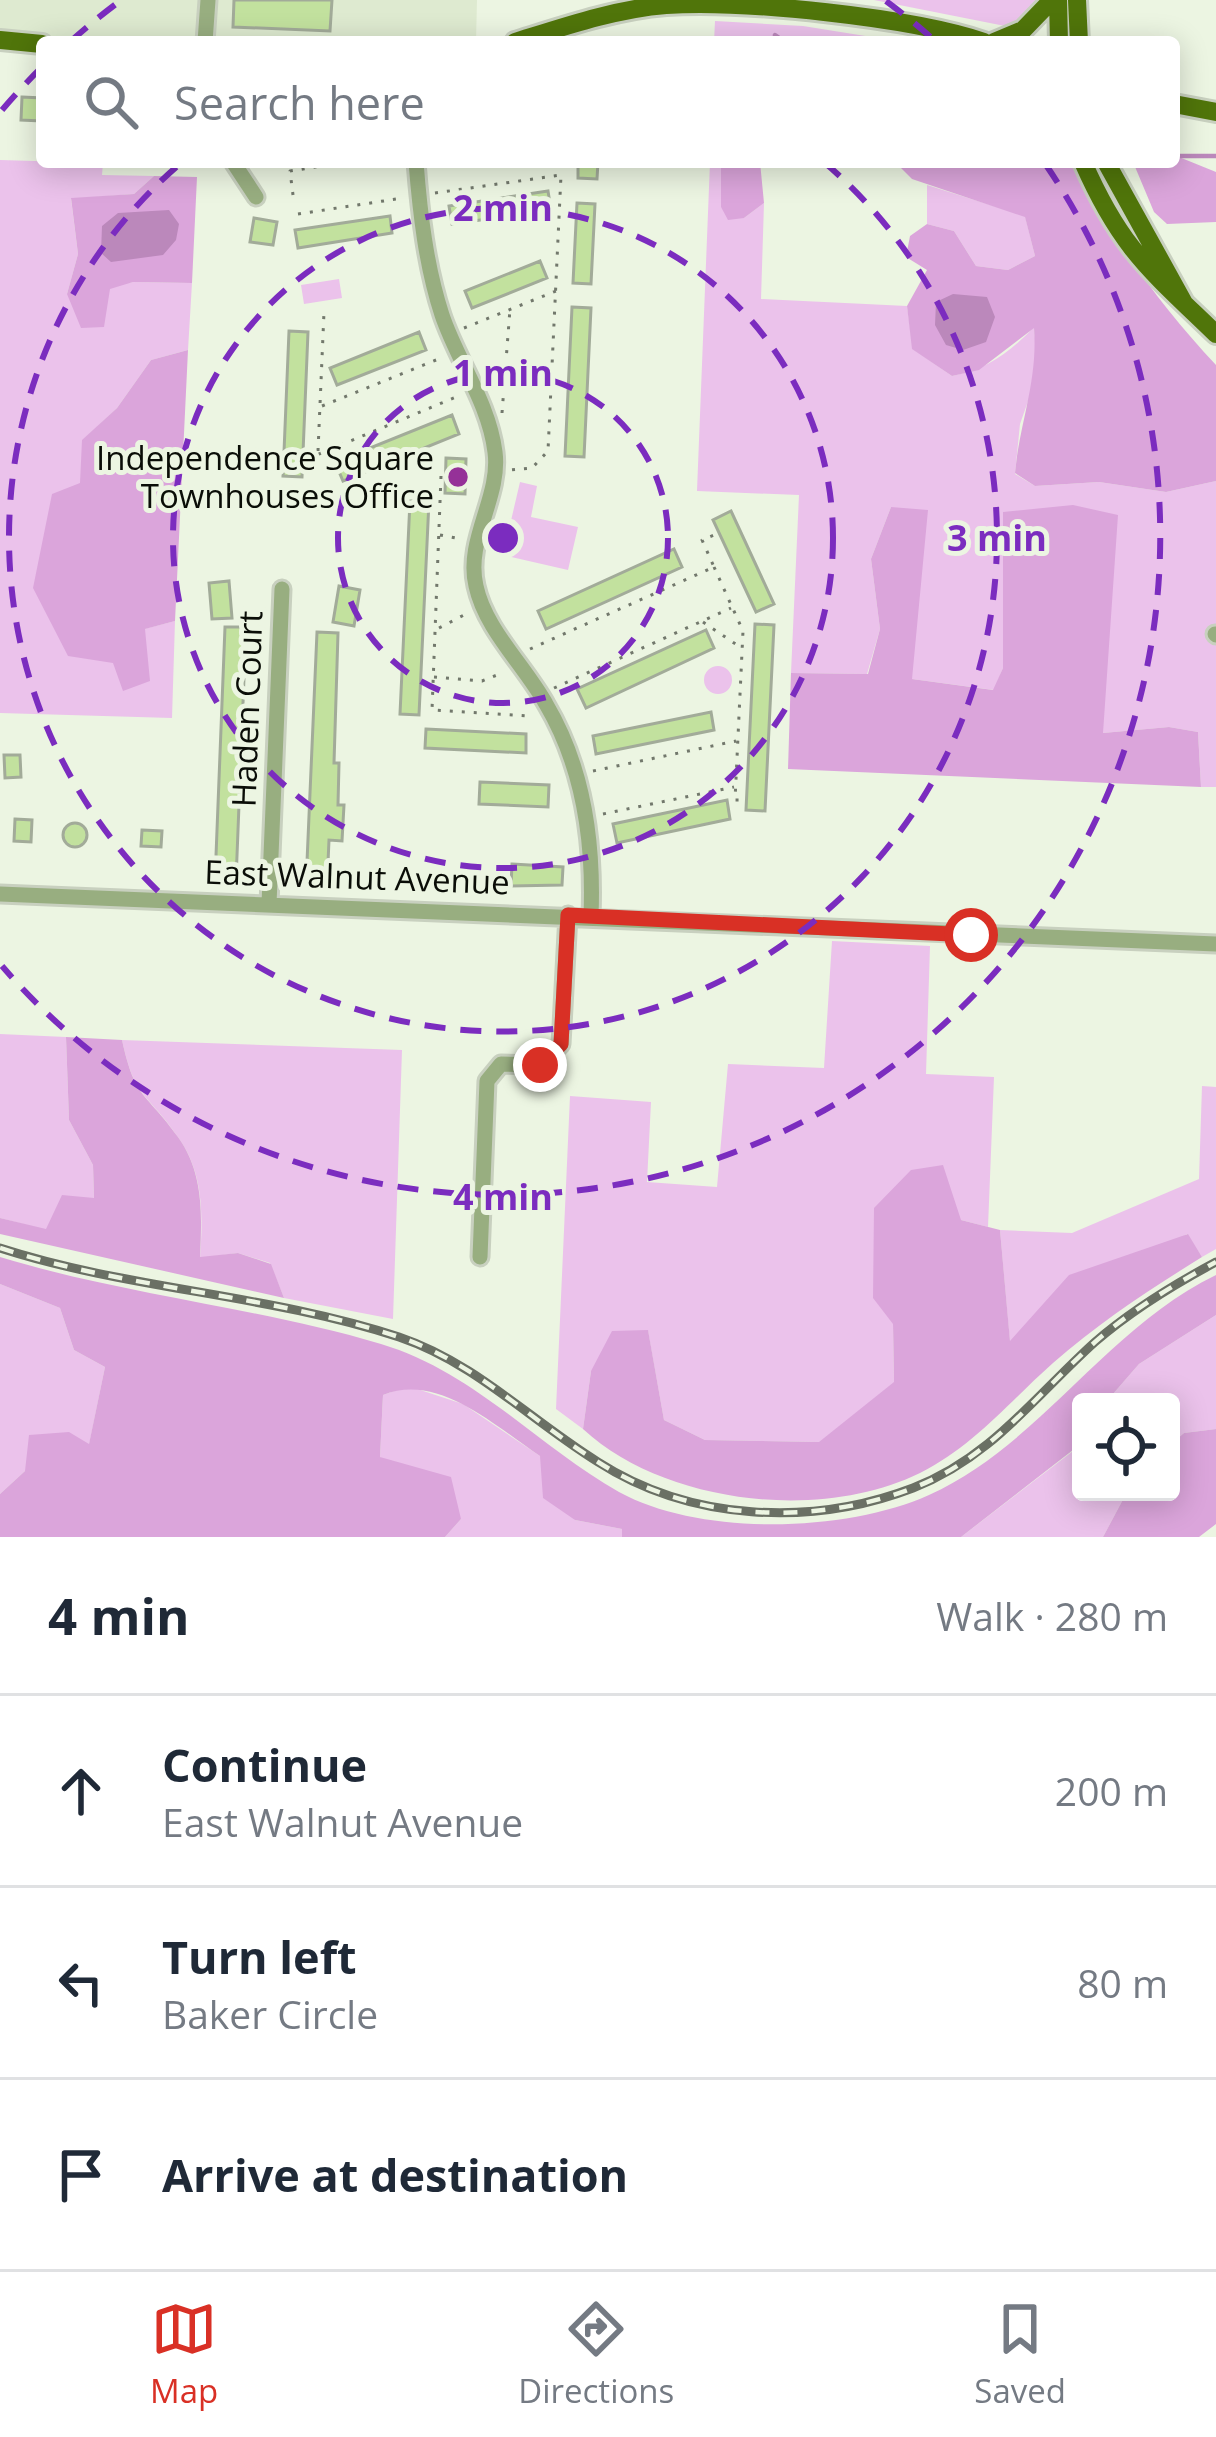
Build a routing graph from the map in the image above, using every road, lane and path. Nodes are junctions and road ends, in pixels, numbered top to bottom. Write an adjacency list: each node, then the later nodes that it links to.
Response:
1 (208, 0): 5 (street)
2 (1055, 0): 8 (main road); 9 (main road)
3 (1077, 0): 10 (main road)
4 (860, 9): 6 (main road); 7 (main road)
5 (206, 36)
6 (538, 36)
7 (961, 36)
8 (1007, 36)
9 (1058, 36)
10 (1079, 36)
11 (0, 40): 12 (main road)
12 (36, 43)
13 (1180, 105): 14 (main road)
14 (1216, 112)
15 (237, 168): 25 (street)
16 (309, 168): 23 (path)
17 (417, 168): 64 (street)
18 (562, 168): 21 (path)
19 (1086, 168): 28 (main road)
20 (1109, 168): 28 (main road)
21 (561, 175): 22 (path); 27 (path)
22 (427, 194)
23 (293, 195)
24 (411, 196): 26 (path)
25 (256, 197)
26 (298, 214)
27 (556, 291): 29 (path); 39 (path)
28 (1184, 303): 32 (main road)
29 (509, 309): 31 (path); 36 (path)
30 (324, 312): 35 (path)
31 (464, 328)
32 (1216, 334)
33 (447, 356): 35 (path)
34 (462, 394): 37 (path)
35 (320, 406): 37 (path)
36 (499, 414)
37 (318, 452): 38 (path)
38 (307, 459)
39 (509, 470)
40 (441, 476): 41 (path)
41 (439, 534): 43 (path); 49 (path)
42 (714, 536): 44 (path)
43 (456, 538)
44 (714, 567): 46 (path); 50 (path)
45 (282, 589): 62 (street, Haden Court)
46 (733, 607): 48 (path); 51 (path)
47 (464, 615): 49 (path)
48 (702, 621): 51 (path); 54 (path)
49 (435, 630): 53 (path)
50 (530, 649)
51 (742, 649): 56 (path)
52 (502, 673): 53 (path)
53 (433, 677): 55 (path)
54 (554, 688)
55 (528, 716)
56 (738, 741): 57 (path); 58 (path)
57 (585, 773)
58 (736, 787): 59 (path); 60 (path)
59 (741, 800)
60 (599, 815)
61 (0, 894): 62 (street, East Walnut Avenue)
62 (269, 904): 63 (street, East Walnut Avenue)
63 (568, 915): 64 (street, East Walnut Avenue); 66 (street)
64 (591, 916): 65 (street, East Walnut Avenue)
65 (1216, 944)
66 (480, 1257)

